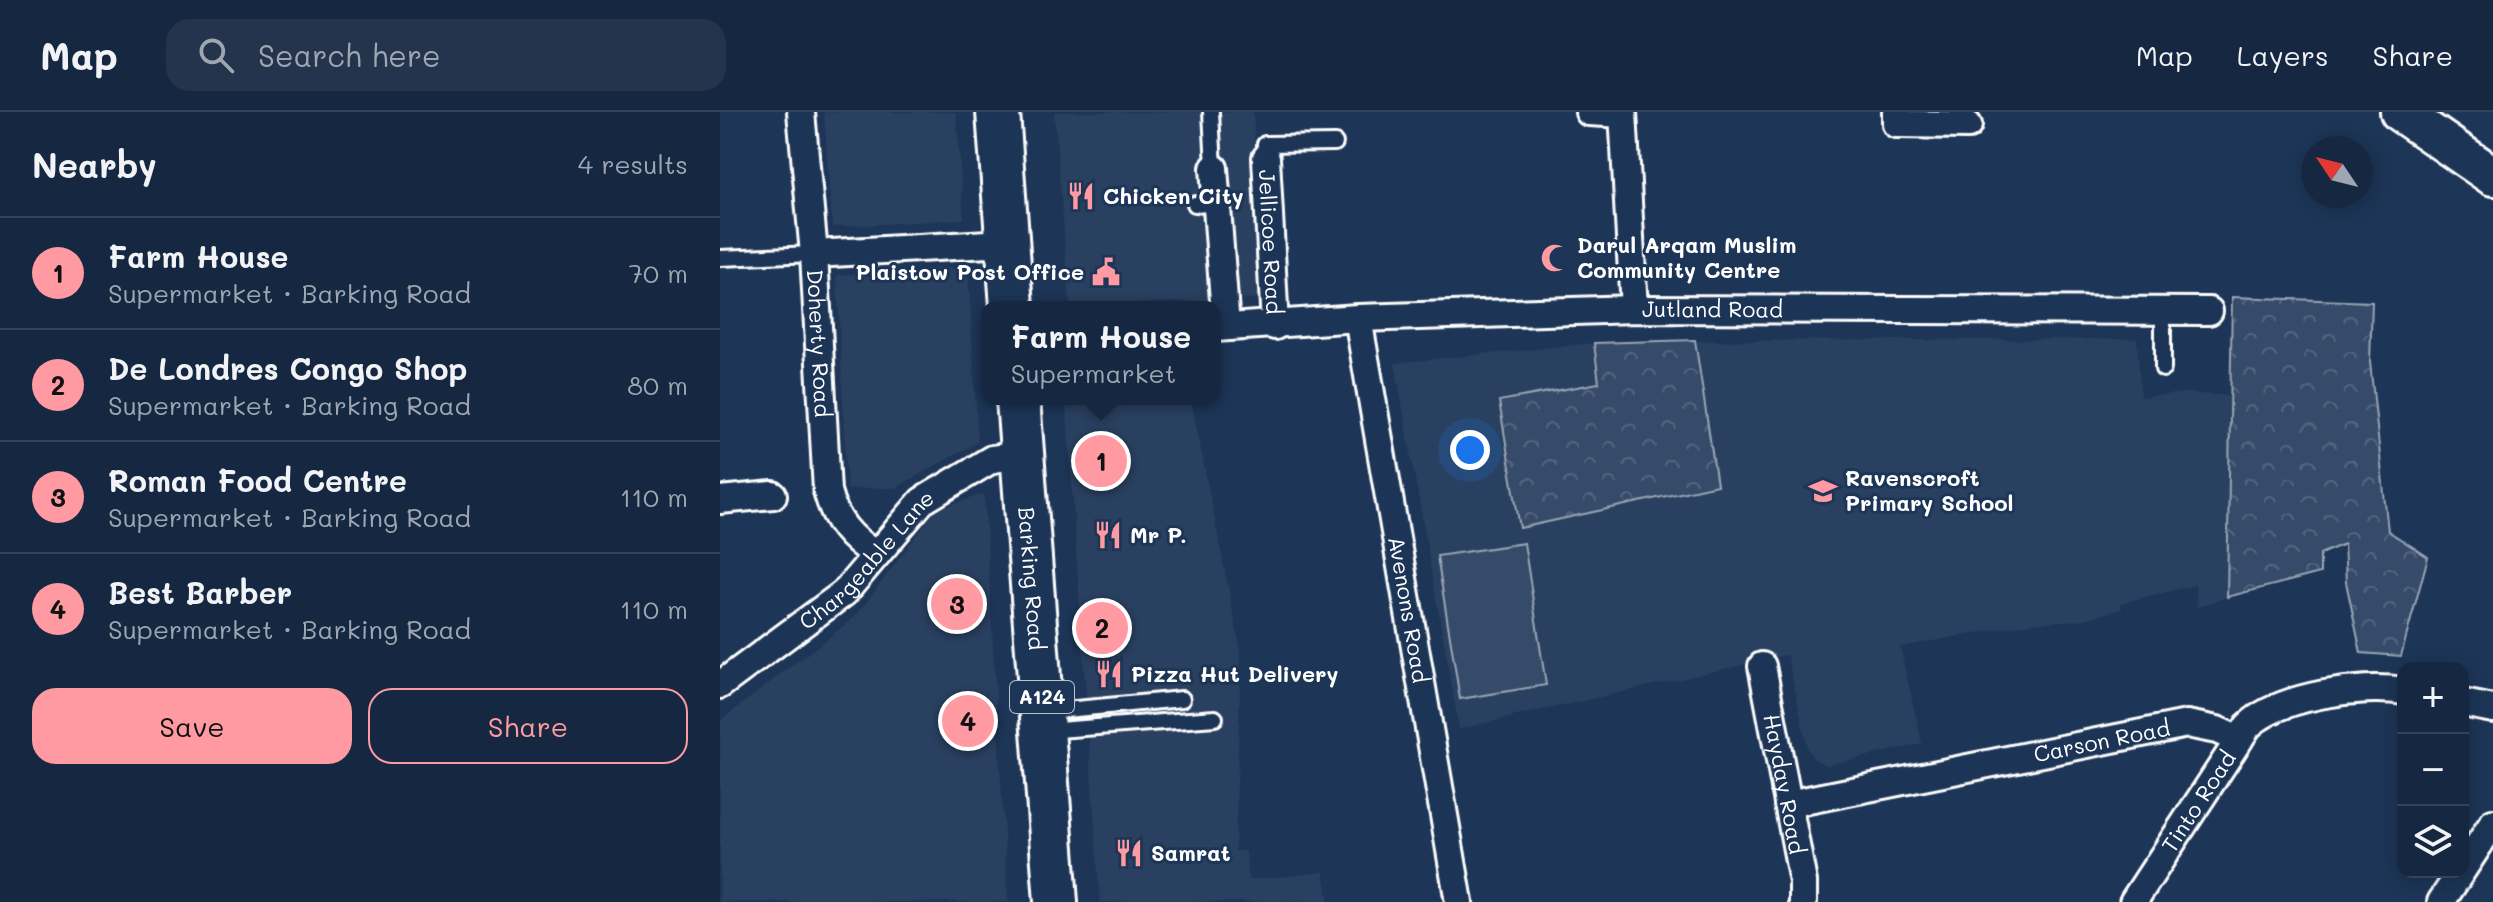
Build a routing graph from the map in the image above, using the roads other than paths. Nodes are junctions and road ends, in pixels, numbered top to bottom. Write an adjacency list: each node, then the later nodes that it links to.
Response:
1 (801, 112): 14 (street, Doherty Road)
2 (998, 112): 13 (main road)
3 (1211, 112): 11 (lane)
4 (1589, 112): 7 (street)
5 (1896, 112): 8 (street)
6 (2400, 112): 12 (street)
7 (1623, 113): 18 (street)
8 (1968, 125)
9 (1335, 143): 10 (lane)
10 (1266, 158): 22 (street, Jellicoe Road)
11 (1214, 168): 17 (street)
12 (2493, 176)
13 (1006, 243): 14 (street); 16 (main road)
14 (814, 254): 15 (lane); 29 (street, Doherty Road)
15 (720, 258)
16 (1011, 301)
17 (1217, 301)
18 (1634, 309): 20 (street, Jutland Road); 21 (street, Jutland Road)
19 (2209, 311): 20 (street, Jutland Road)
20 (2163, 312): 24 (lane)
21 (1358, 318): 22 (street, Jutland Road); 44 (street, Avenons Road)
22 (1275, 326): 23 (street, Jutland Road)
23 (1221, 328)
24 (2163, 369)
25 (1018, 405): 26 (main road, Barking Road / A124)
26 (1022, 455): 29 (street, Chargeable Lane); 37 (main road, Barking Road / A124)
27 (773, 495): 28 (street)
28 (720, 500)
29 (876, 555): 31 (street, Chargeable Lane)
30 (1762, 666): 39 (street, Hayday Road)
31 (720, 685)
32 (2397, 690): 38 (street)
33 (1182, 699): 37 (lane)
34 (2469, 704): 35 (street)
35 (2493, 709)
36 (1215, 718): 37 (lane)
37 (1044, 722): 43 (main road, Barking Road / A124)
38 (2239, 740): 39 (street, Carson Road); 46 (street, Tinto Road)
39 (1788, 804): 45 (street, Hayday Road)
40 (2493, 823): 41 (street)
41 (2469, 860)
42 (2457, 878): 47 (street)
43 (1056, 902)
44 (1459, 902)
45 (1803, 902)
46 (2133, 902)
47 (2441, 902)

